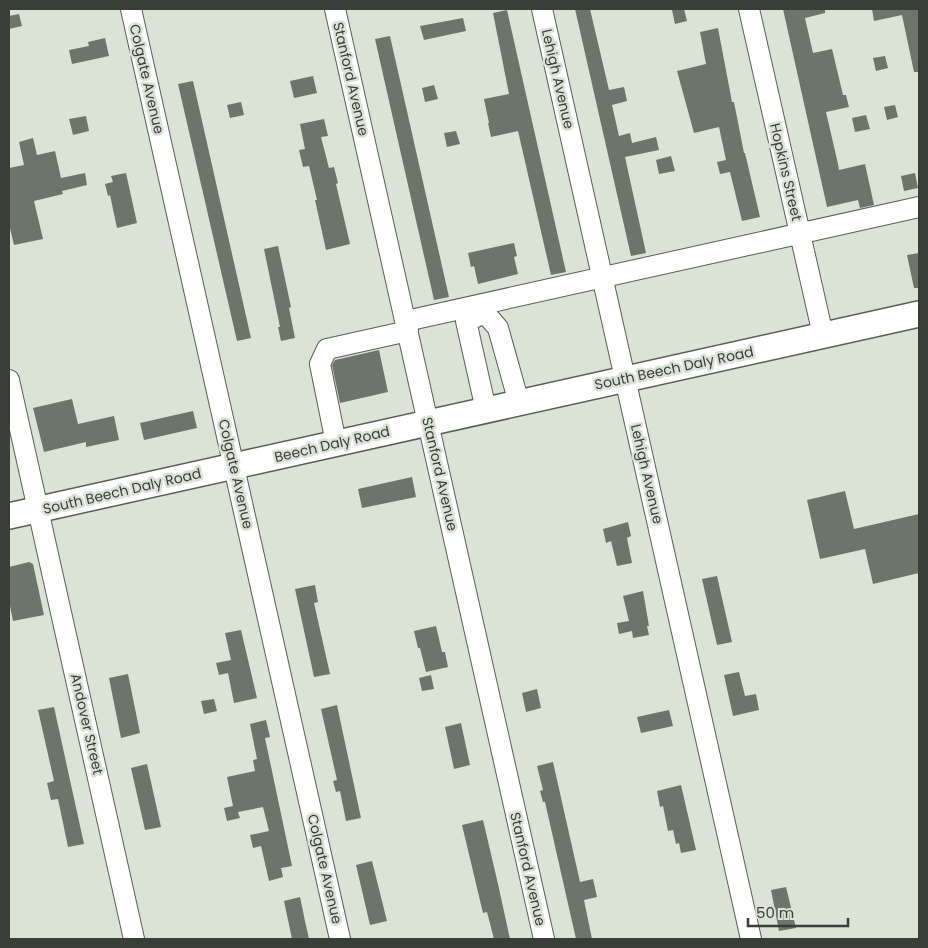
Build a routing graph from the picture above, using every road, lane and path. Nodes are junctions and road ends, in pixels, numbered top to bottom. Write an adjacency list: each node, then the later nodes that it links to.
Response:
1 (131, 9): 17 (street, Colgate Avenue)
2 (335, 9): 9 (street, Stanford Avenue)
3 (542, 9): 7 (street, Lehigh Avenue)
4 (749, 9): 6 (street, Hopkins Street)
5 (919, 207): 6 (street)
6 (800, 234): 7 (street); 10 (street, Hopkins Street)
7 (602, 277): 9 (street); 11 (street, Lehigh Avenue)
8 (919, 314): 10 (main road, South Beech Daly Road)
9 (407, 326): 15 (street, Stanford Avenue); 16 (street)
10 (823, 335): 11 (main road, South Beech Daly Road)
11 (626, 379): 13 (main road, South Beech Daly Road); 23 (street, Lehigh Avenue)
12 (9, 380): 18 (street, Andover Street)
13 (519, 403): 14 (main road, South Beech Daly Road); 14 (street)
14 (486, 410): 15 (main road, South Beech Daly Road)
15 (429, 423): 16 (main road, Beech Daly Road); 22 (street, Stanford Avenue)
16 (336, 443): 17 (main road, Beech Daly Road)
17 (235, 466): 18 (main road, South Beech Daly Road); 21 (street, Colgate Avenue)
18 (39, 509): 19 (main road, South Beech Daly Road); 20 (street, Andover Street)
19 (9, 516)
20 (134, 939)
21 (340, 939)
22 (544, 939)
23 (751, 939)

